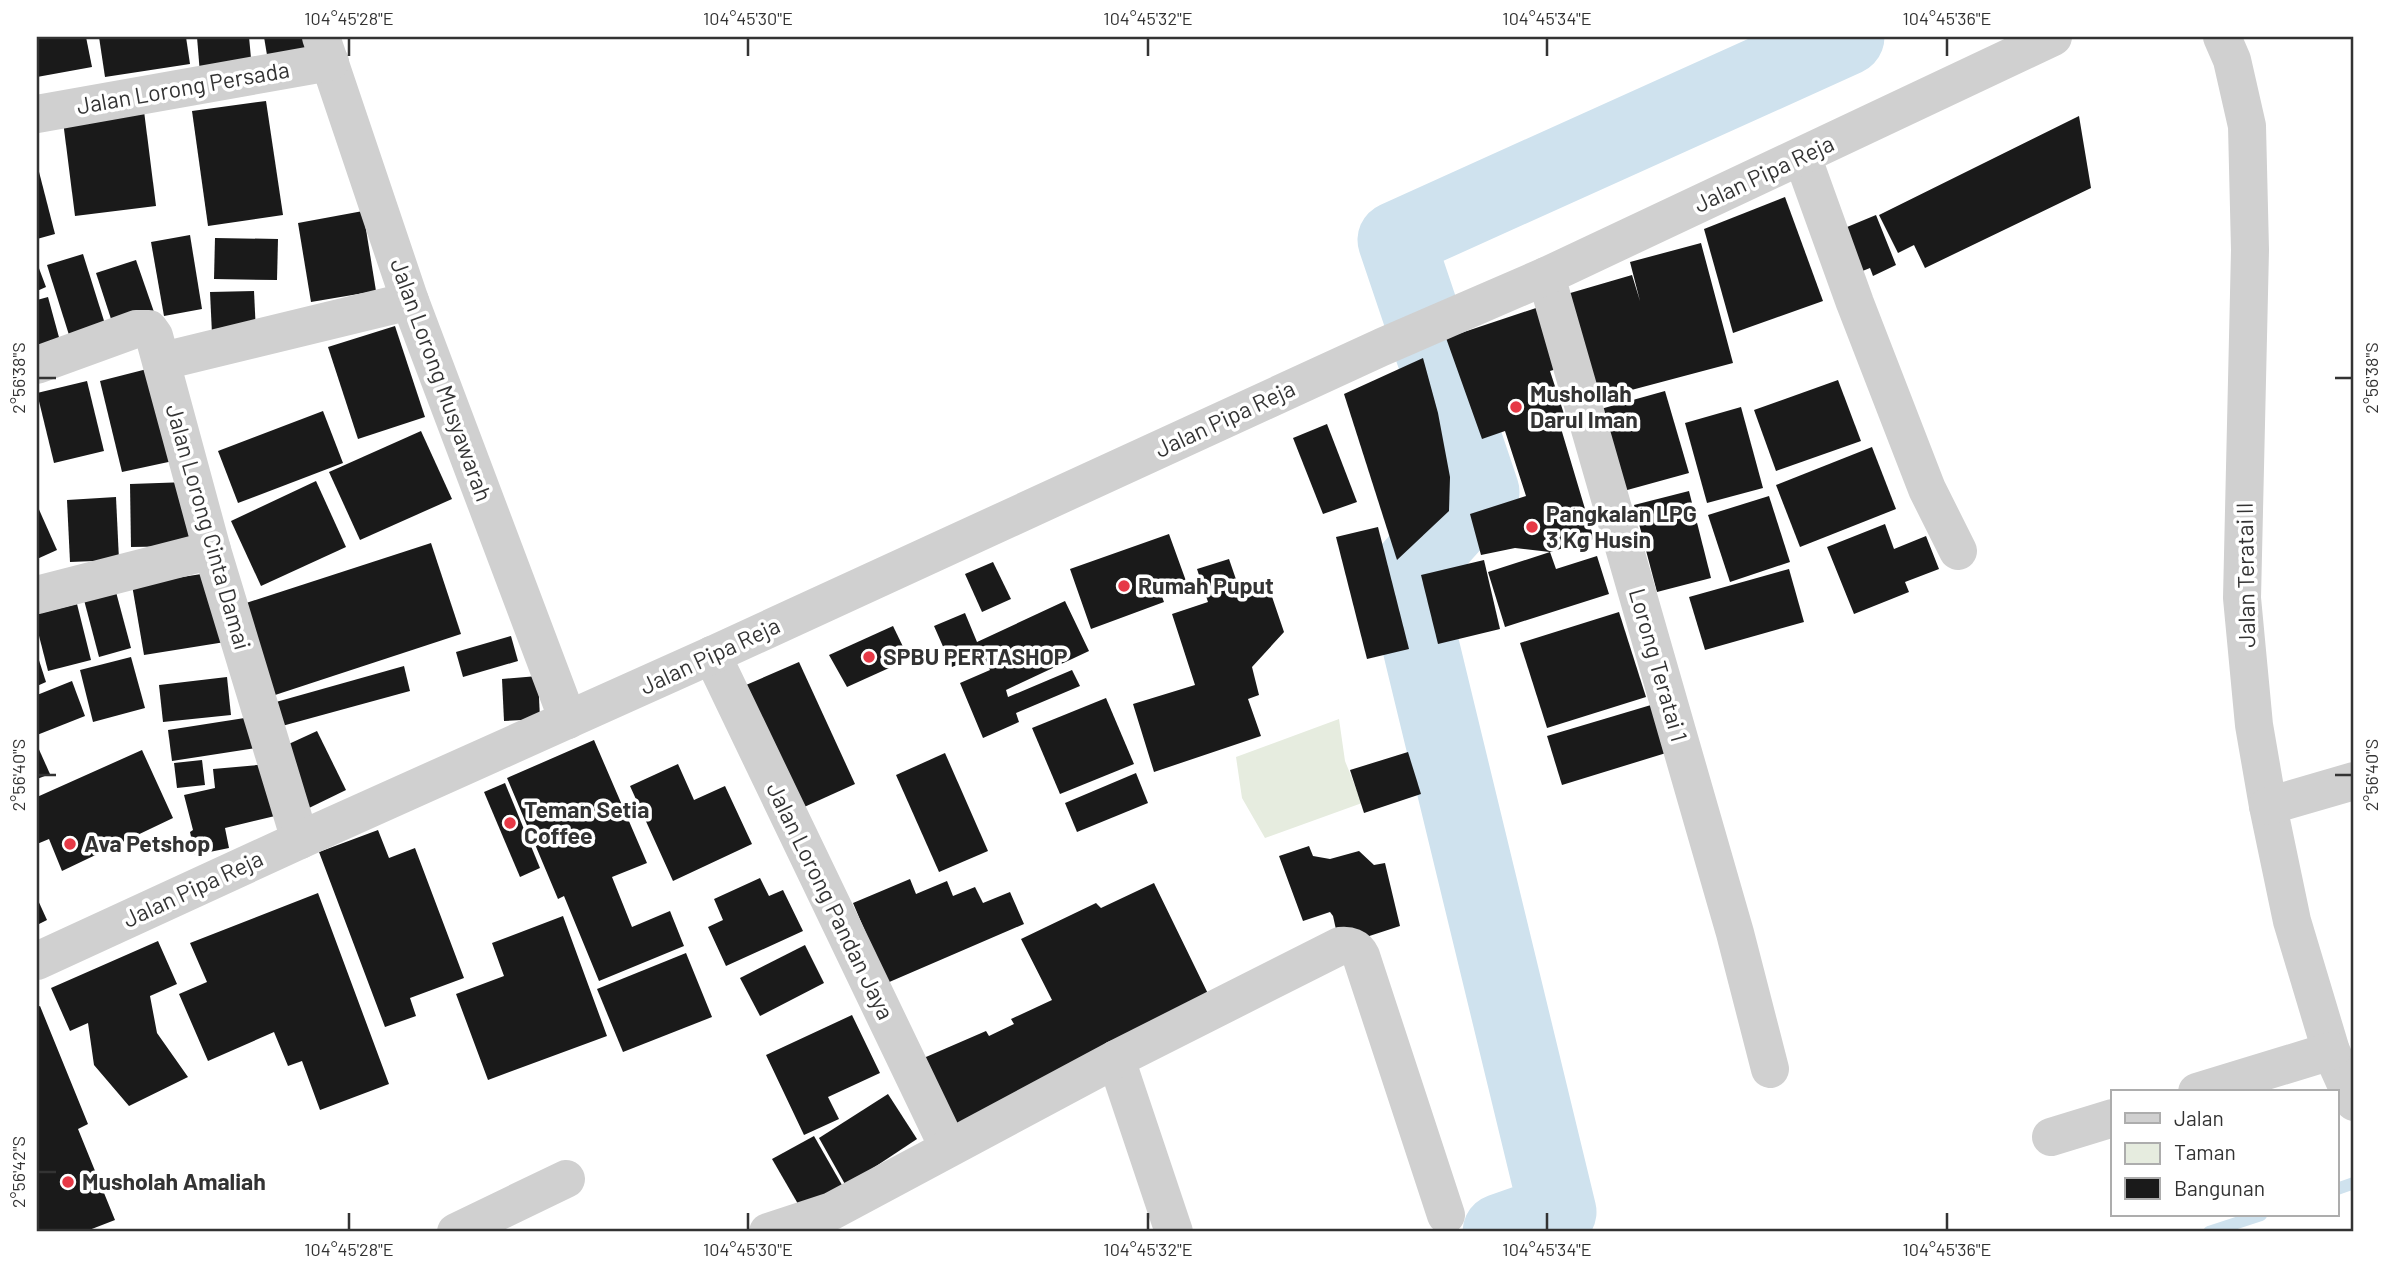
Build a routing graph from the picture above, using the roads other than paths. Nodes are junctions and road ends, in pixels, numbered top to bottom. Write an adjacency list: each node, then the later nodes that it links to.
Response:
1 (2053, 37): 5 (street, Jalan Pipa Reja)
2 (2222, 37): 16 (street, Jalan Teratai II)
3 (326, 49): 4 (street, Jalan Lorong Persada); 7 (street, Jalan Lorong Musyawarah)
4 (37, 114)
5 (1802, 156): 6 (street, Jalan Pipa Reja); 11 (street)
6 (1546, 276): 13 (street, Jalan Pipa Reja); 21 (street, Lorong Teratai 1)
7 (410, 300): 8 (street); 14 (street, Jalan Lorong Musyawarah)
8 (163, 361): 9 (street, Jalan Lorong Cinta Damai); 10 (street, Jalan Lorong Cinta Damai)
9 (37, 365)
10 (212, 550): 12 (street); 17 (street, Jalan Lorong Cinta Damai)
11 (1958, 551)
12 (37, 595)
13 (712, 655): 14 (street, Jalan Pipa Reja); 26 (street, Jalan Lorong Pandan Jaya)
14 (568, 720): 17 (street, Jalan Pipa Reja)
15 (2354, 781): 16 (street)
16 (2267, 806): 19 (street, Jalan Teratai II)
17 (300, 840): 18 (street, Jalan Pipa Reja)
18 (37, 961)
19 (2337, 1036): 22 (street); 23 (street, Jalan Teratai II)
20 (1116, 1059): 26 (street); 28 (street); 32 (street)
21 (1770, 1069)
22 (2202, 1090)
23 (2354, 1102)
24 (2111, 1119): 25 (street)
25 (2051, 1137)
26 (948, 1147): 29 (street)
27 (566, 1180): 30 (street)
28 (1446, 1214)
29 (835, 1222): 31 (street)
30 (456, 1232)
31 (768, 1232)
32 (1174, 1232)

